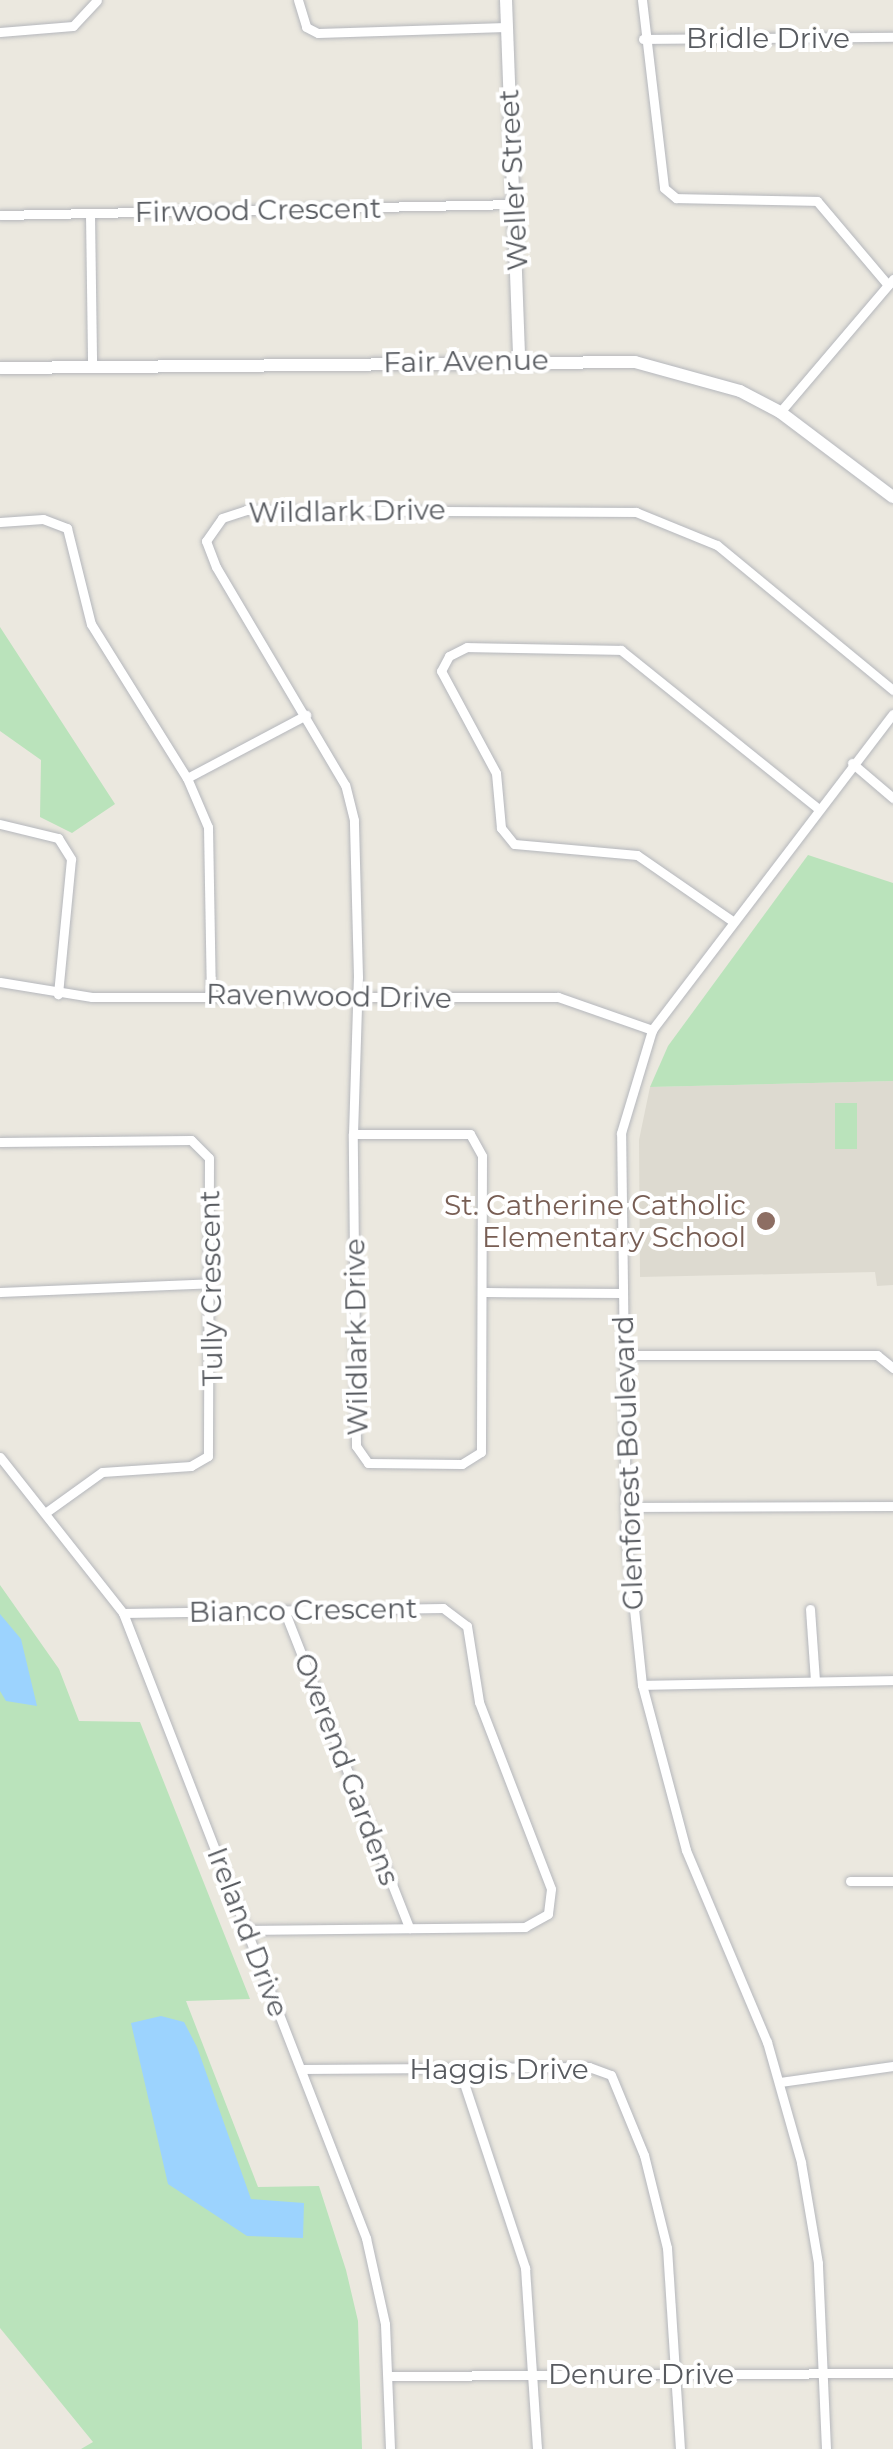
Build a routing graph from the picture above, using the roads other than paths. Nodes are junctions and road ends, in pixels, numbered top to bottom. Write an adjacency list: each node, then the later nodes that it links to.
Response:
1 (97, 0): 6 (street)
2 (298, 0): 5 (street)
3 (506, 0): 5 (street, Weller Street)
4 (642, 0): 8 (street)
5 (506, 27): 9 (street, Weller Street)
6 (0, 32)
7 (893, 38): 8 (street, Bridle Drive)
8 (643, 40): 12 (street)
9 (516, 204): 10 (street, Firwood Crescent); 13 (street, Weller Street)
10 (90, 214): 11 (street, Firwood Crescent); 14 (street)
11 (0, 215)
12 (890, 282): 16 (street)
13 (519, 359): 14 (street, Fair Avenue); 16 (street, Fair Avenue)
14 (92, 366): 15 (street, Fair Avenue)
15 (0, 368)
16 (780, 412): 17 (street, Fair Avenue)
17 (893, 498)
18 (0, 522): 23 (street)
19 (893, 690): 21 (street, Wildlark Drive)
20 (893, 714): 22 (street, Glenforest Boulevard)
21 (306, 715): 23 (street); 31 (street, Wildlark Drive)
22 (852, 763): 24 (street); 25 (street, Glenforest Boulevard)
23 (187, 778): 30 (street)
24 (893, 798)
25 (816, 807): 27 (street, Glenforest Boulevard); 27 (street)
26 (0, 824): 29 (street)
27 (731, 920): 32 (street, Glenforest Boulevard)
28 (0, 982): 29 (street, Ravenwood Drive)
29 (58, 994): 30 (street, Ravenwood Drive)
30 (211, 994): 31 (street, Ravenwood Drive)
31 (357, 998): 32 (street, Ravenwood Drive); 33 (street, Wildlark Drive)
32 (652, 1030): 38 (street, Glenforest Boulevard)
33 (353, 1134): 37 (street, Wildlark Drive); 37 (street, Wildlark Drive)
34 (0, 1142): 35 (street, Tully Crescent)
35 (211, 1282): 36 (street); 44 (street, Tully Crescent)
36 (0, 1292)
37 (486, 1292): 38 (street)
38 (622, 1293): 39 (street, Glenforest Boulevard)
39 (624, 1355): 40 (street); 43 (street, Glenforest Boulevard)
40 (893, 1368)
41 (0, 1458): 44 (street, Ireland Drive)
42 (893, 1506): 43 (street)
43 (626, 1507): 50 (street, Glenforest Boulevard)
44 (45, 1513): 47 (street, Ireland Drive)
45 (810, 1609): 49 (street)
46 (284, 1610): 47 (street, Bianco Crescent); 53 (street, Overend Gardens); 53 (street, Bianco Crescent)
47 (123, 1613): 54 (street, Ireland Drive)
48 (893, 1680): 49 (street)
49 (815, 1681): 50 (street)
50 (642, 1685): 58 (street, Glenforest Boulevard)
51 (850, 1881): 52 (street)
52 (893, 1881)
53 (409, 1928): 54 (street, Bianco Crescent)
54 (247, 1930): 57 (street, Ireland Drive)
55 (893, 2066): 58 (street)
56 (459, 2068): 57 (street, Haggis Drive); 60 (street, Haggis Drive); 62 (street)
57 (301, 2069): 63 (street, Ireland Drive)
58 (780, 2082): 61 (street, Glenforest Boulevard)
59 (893, 2373): 61 (street, Denure Drive)
60 (679, 2374): 61 (street, Denure Drive); 62 (street, Denure Drive); 66 (street, Haggis Drive)
61 (825, 2374): 67 (street, Glenforest Boulevard)
62 (536, 2375): 63 (street, Denure Drive); 65 (street)
63 (389, 2376): 64 (street, Ireland Drive)
64 (390, 2449)
65 (538, 2449)
66 (680, 2449)
67 (826, 2449)

